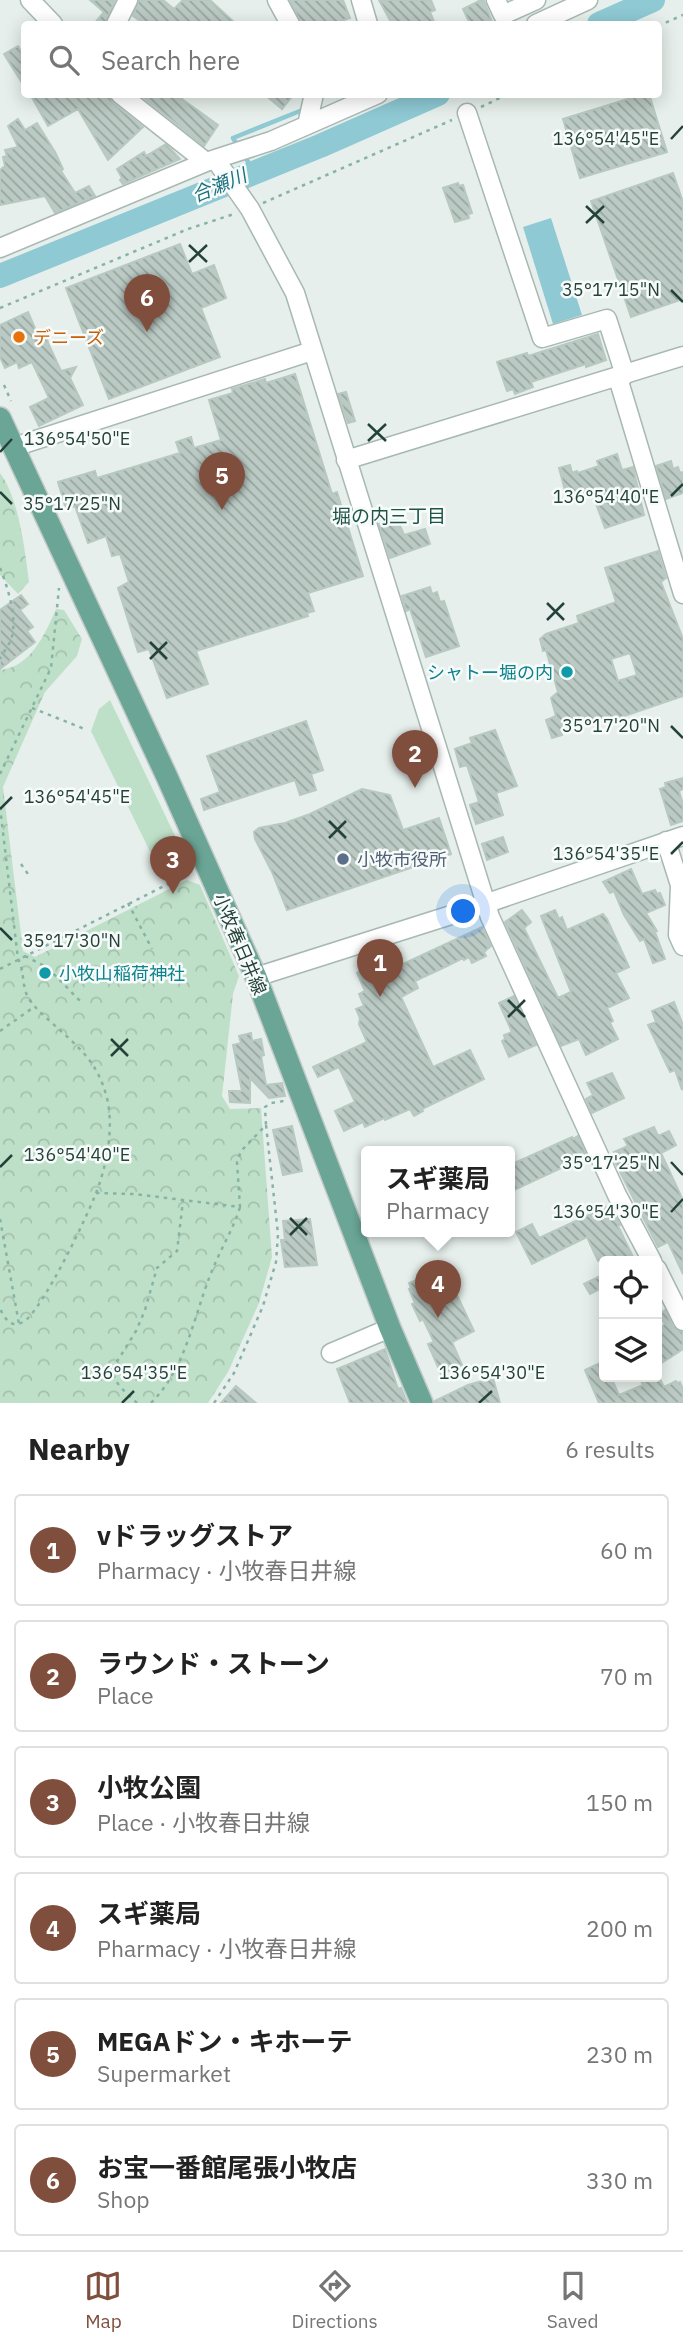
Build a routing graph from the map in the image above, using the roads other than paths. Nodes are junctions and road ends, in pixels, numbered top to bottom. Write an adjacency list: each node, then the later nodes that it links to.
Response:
1 (30, 0): 8 (street)
2 (128, 0): 9 (street)
3 (277, 0): 10 (street)
4 (362, 0): 11 (street)
5 (496, 0): 6 (street)
6 (536, 0)
7 (588, 0): 12 (street)
8 (50, 21)
9 (118, 21)
10 (288, 21)
11 (367, 21)
12 (542, 21)
13 (126, 98): 18 (street)
14 (313, 98): 17 (street)
15 (369, 98): 17 (street)
16 (467, 113): 22 (street)
17 (307, 125): 18 (street)
18 (213, 161): 19 (street); 20 (street)
19 (0, 248)
20 (312, 351): 24 (street); 25 (street)
21 (683, 356): 22 (street)
22 (621, 376): 25 (street); 26 (street)
23 (6, 409): 24 (main road, 小牧春日井線)
24 (14, 447): 30 (main road, 小牧春日井線)
25 (346, 460): 28 (street)
26 (683, 594)
27 (675, 839): 28 (street); 29 (street)
28 (486, 903): 30 (street); 31 (street)
29 (683, 946)
30 (256, 977): 34 (main road, 小牧春日井線)
31 (649, 1256)
32 (662, 1279): 33 (street)
33 (683, 1321)
34 (390, 1328): 35 (street); 36 (main road, 小牧春日井線)
35 (331, 1353)
36 (422, 1403)

